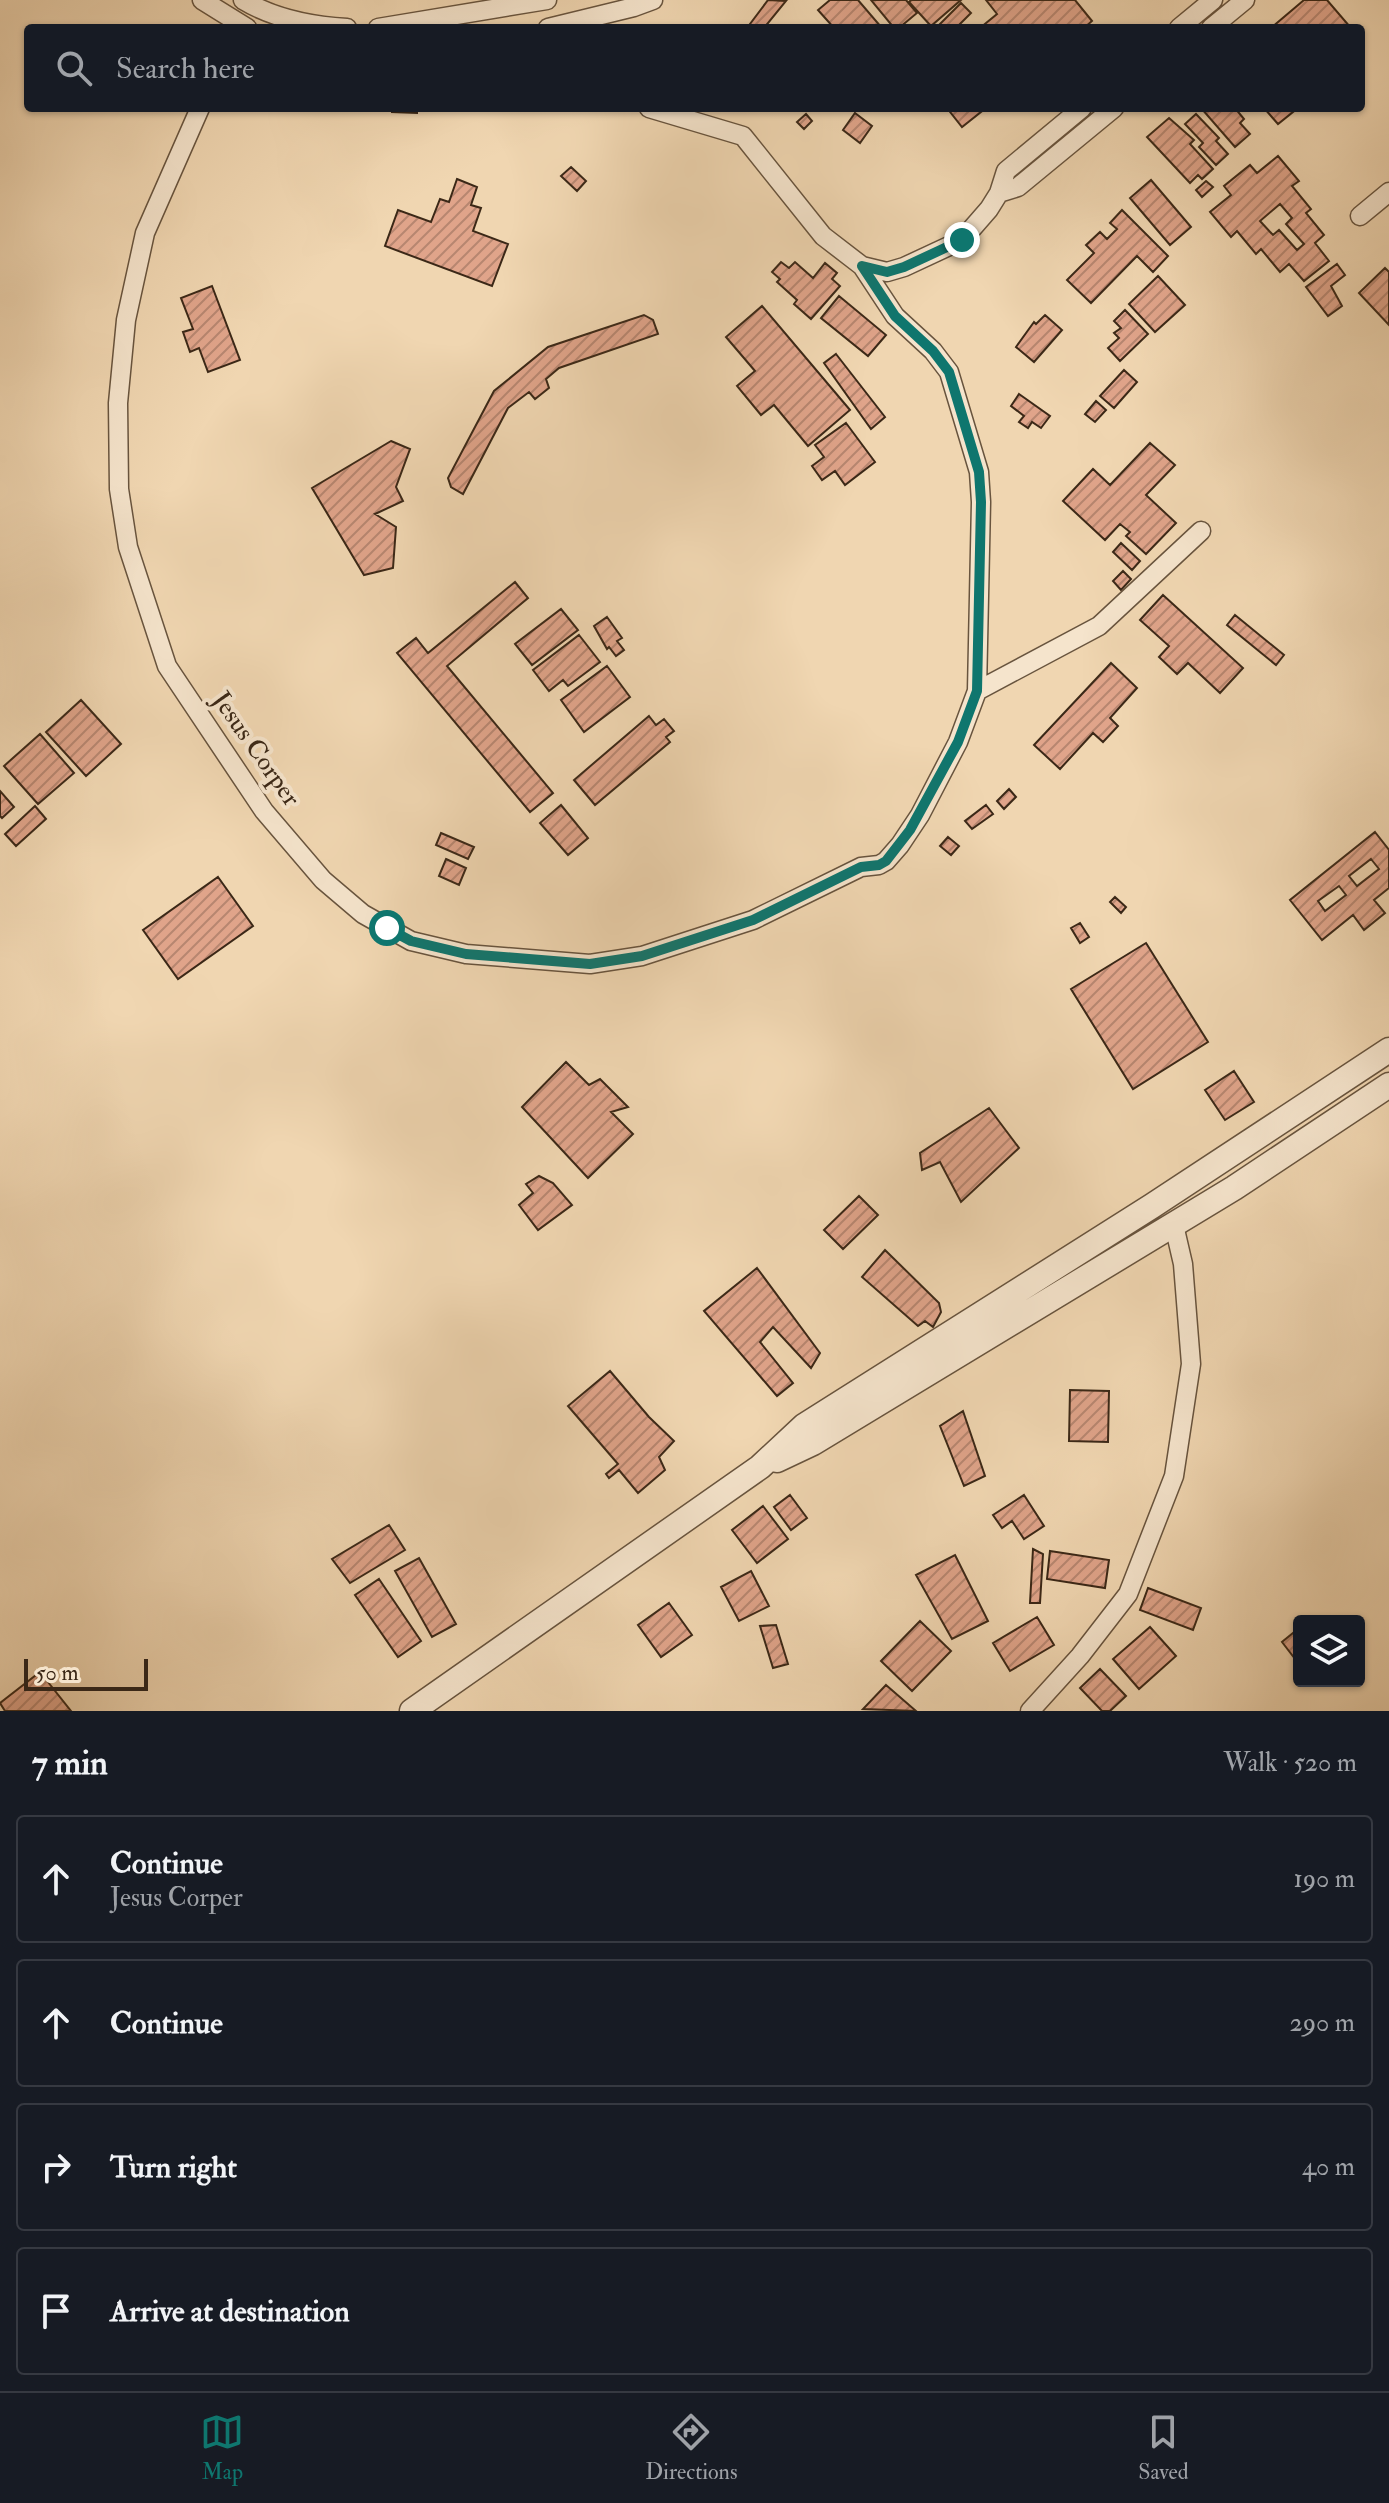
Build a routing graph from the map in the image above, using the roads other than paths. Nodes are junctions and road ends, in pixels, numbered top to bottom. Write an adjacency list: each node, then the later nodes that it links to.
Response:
1 (202, 0): 7 (street)
2 (243, 0): 8 (street)
3 (547, 0): 9 (street)
4 (653, 0): 10 (street)
5 (1245, 0): 13 (street)
6 (1201, 4): 11 (street); 12 (street)
7 (235, 24)
8 (312, 24)
9 (402, 24)
10 (564, 24)
11 (1183, 24)
12 (1211, 24)
13 (1216, 24)
14 (198, 112): 23 (street, Jesus Corper)
15 (662, 112): 21 (street, Jesus Corper)
16 (1077, 112): 19 (street)
17 (1109, 112): 19 (street)
18 (1389, 192): 20 (street)
19 (999, 193): 21 (street)
20 (1360, 216)
21 (862, 266): 23 (street, Jesus Corper)
22 (1201, 531): 23 (street)
23 (977, 691)
24 (1389, 1050): 27 (street)
25 (1389, 1085): 26 (street)
26 (1174, 1225): 27 (street); 29 (street)
27 (760, 1467): 28 (street)
28 (412, 1711)
29 (1030, 1711)

